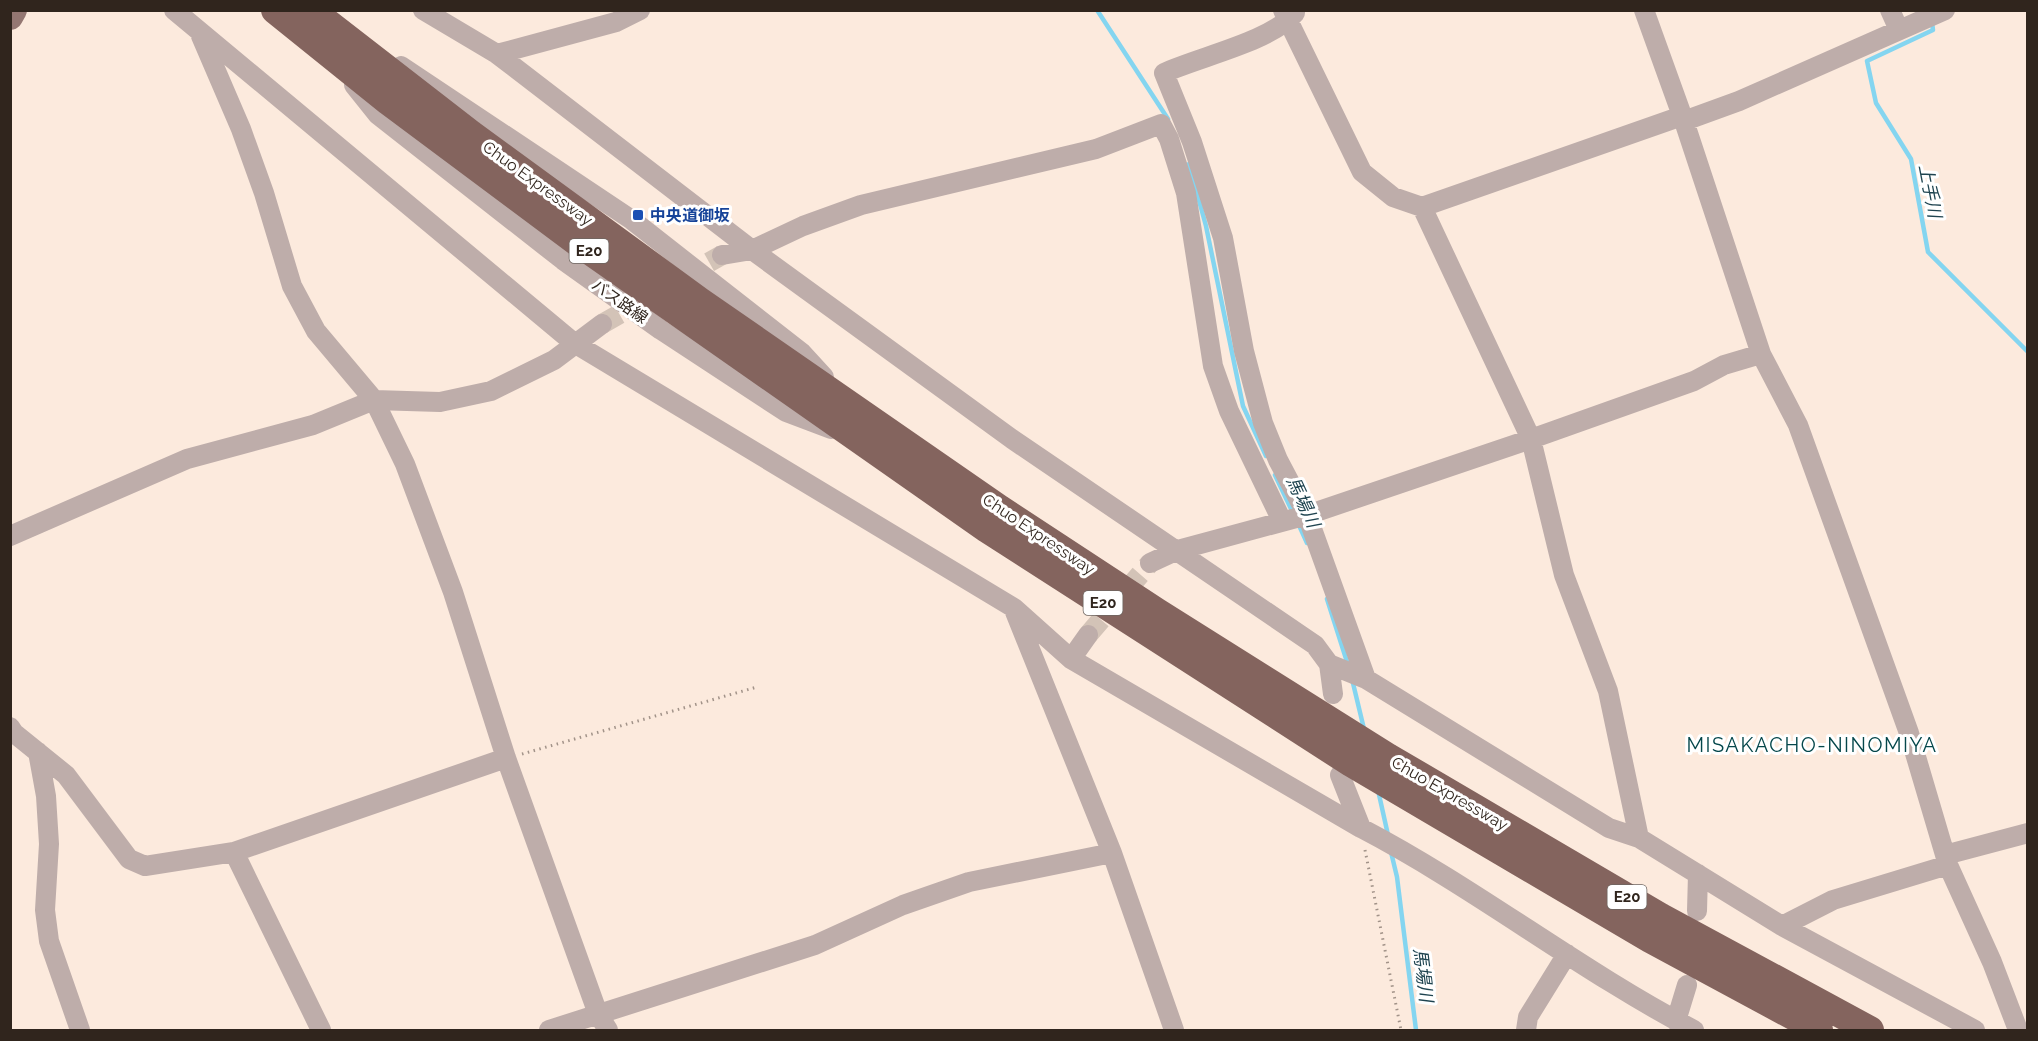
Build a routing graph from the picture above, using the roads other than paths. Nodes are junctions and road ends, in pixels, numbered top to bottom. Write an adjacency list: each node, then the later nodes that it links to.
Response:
1 (14, 10): 11 (main road)
2 (174, 10): 13 (street)
3 (275, 10): 14 (highway, Chuo Expressway / E20)
4 (311, 10): 14 (highway, Chuo Expressway / E20)
5 (423, 10): 15 (street)
6 (640, 10): 15 (street)
7 (1644, 10): 16 (street)
8 (1890, 10): 12 (street)
9 (1943, 11): 12 (street)
10 (1289, 14): 17 (street); 18 (street)
11 (10, 17)
12 (1899, 30): 16 (street)
13 (200, 34): 22 (street); 24 (street)
14 (334, 43): 39 (highway, Chuo Expressway / E20); 60 (highway, Chuo Expressway / E20)
15 (497, 54): 19 (street)
16 (1684, 121): 18 (street); 23 (street)
17 (1197, 190): 19 (street); 26 (street); 26 (street)
18 (1422, 207): 25 (street)
19 (752, 250): 20 (street); 28 (street)
20 (722, 255)
21 (602, 324): 22 (street)
22 (574, 343): 24 (street); 30 (street)
23 (1761, 354): 25 (street); 45 (street)
24 (374, 400): 27 (street); 38 (street)
25 (1531, 439): 26 (street); 42 (street)
26 (1294, 518): 28 (street); 34 (street)
27 (10, 536)
28 (1178, 550): 29 (street); 33 (street)
29 (1150, 563)
30 (1014, 608): 32 (street); 44 (street)
31 (1088, 634): 32 (street)
32 (1071, 659): 40 (street)
33 (1335, 666): 34 (street); 35 (street)
34 (1363, 678): 42 (street)
35 (1333, 694)
36 (10, 727): 37 (street)
37 (38, 752): 43 (street); 53 (street)
38 (506, 758): 43 (street); 52 (street)
39 (1345, 769): 40 (street); 59 (highway, Chuo Expressway / E20)
40 (1369, 832): 49 (street)
41 (2028, 833): 45 (street)
42 (1639, 838): 46 (street)
43 (234, 852): 54 (street)
44 (1112, 853): 52 (street); 56 (street)
45 (1946, 860): 48 (street); 62 (street)
46 (1698, 874): 47 (street); 48 (street)
47 (1697, 911)
48 (1782, 926): 61 (street)
49 (1567, 954): 51 (street); 57 (street)
50 (1687, 984): 51 (street)
51 (1676, 1021): 58 (street)
52 (603, 1022): 55 (street)
53 (80, 1030)
54 (321, 1030)
55 (549, 1030)
56 (1174, 1030)
57 (1526, 1030)
58 (1694, 1030)
59 (1819, 1030)
60 (1870, 1030)
61 (1975, 1030)
62 (2018, 1030)

